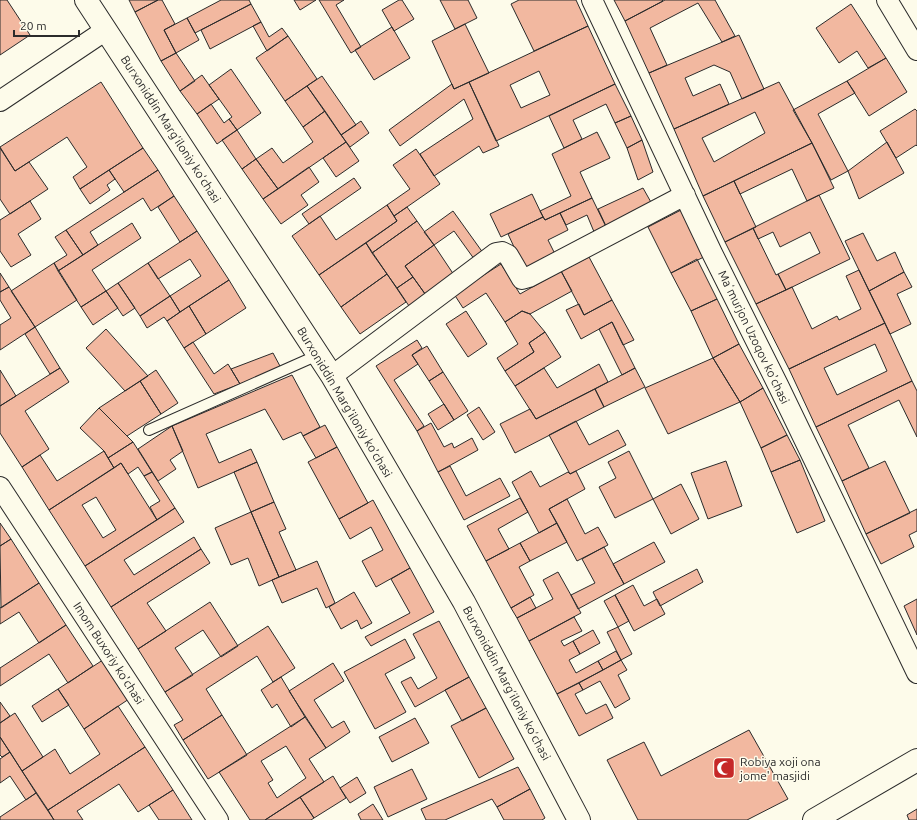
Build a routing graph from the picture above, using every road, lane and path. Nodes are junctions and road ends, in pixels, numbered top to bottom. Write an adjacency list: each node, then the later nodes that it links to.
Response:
1 (86, 0): 4 (main road, Burxoniddin Marg’iloniy ko’chasi)
2 (592, 0): 7 (street, Maʼmurjon Uzoqov ko'chasi)
3 (886, 0): 5 (street)
4 (106, 30): 6 (street); 8 (main road, Burxoniddin Marg’iloniy ko’chasi)
5 (917, 50)
6 (0, 101)
7 (684, 195): 9 (street); 12 (street, Maʼmurjon Uzoqov ko'chasi)
8 (318, 355): 9 (main road, Burxoniddin Marg’iloniy ko’chasi); 10 (lane)
9 (332, 376): 15 (main road, Burxoniddin Marg’iloniy ko’chasi)
10 (149, 430)
11 (0, 486): 14 (street, Imom Buxoriy ko'chasi)
12 (917, 673)
13 (917, 760): 16 (main road)
14 (218, 820)
15 (579, 820)
16 (814, 820)

